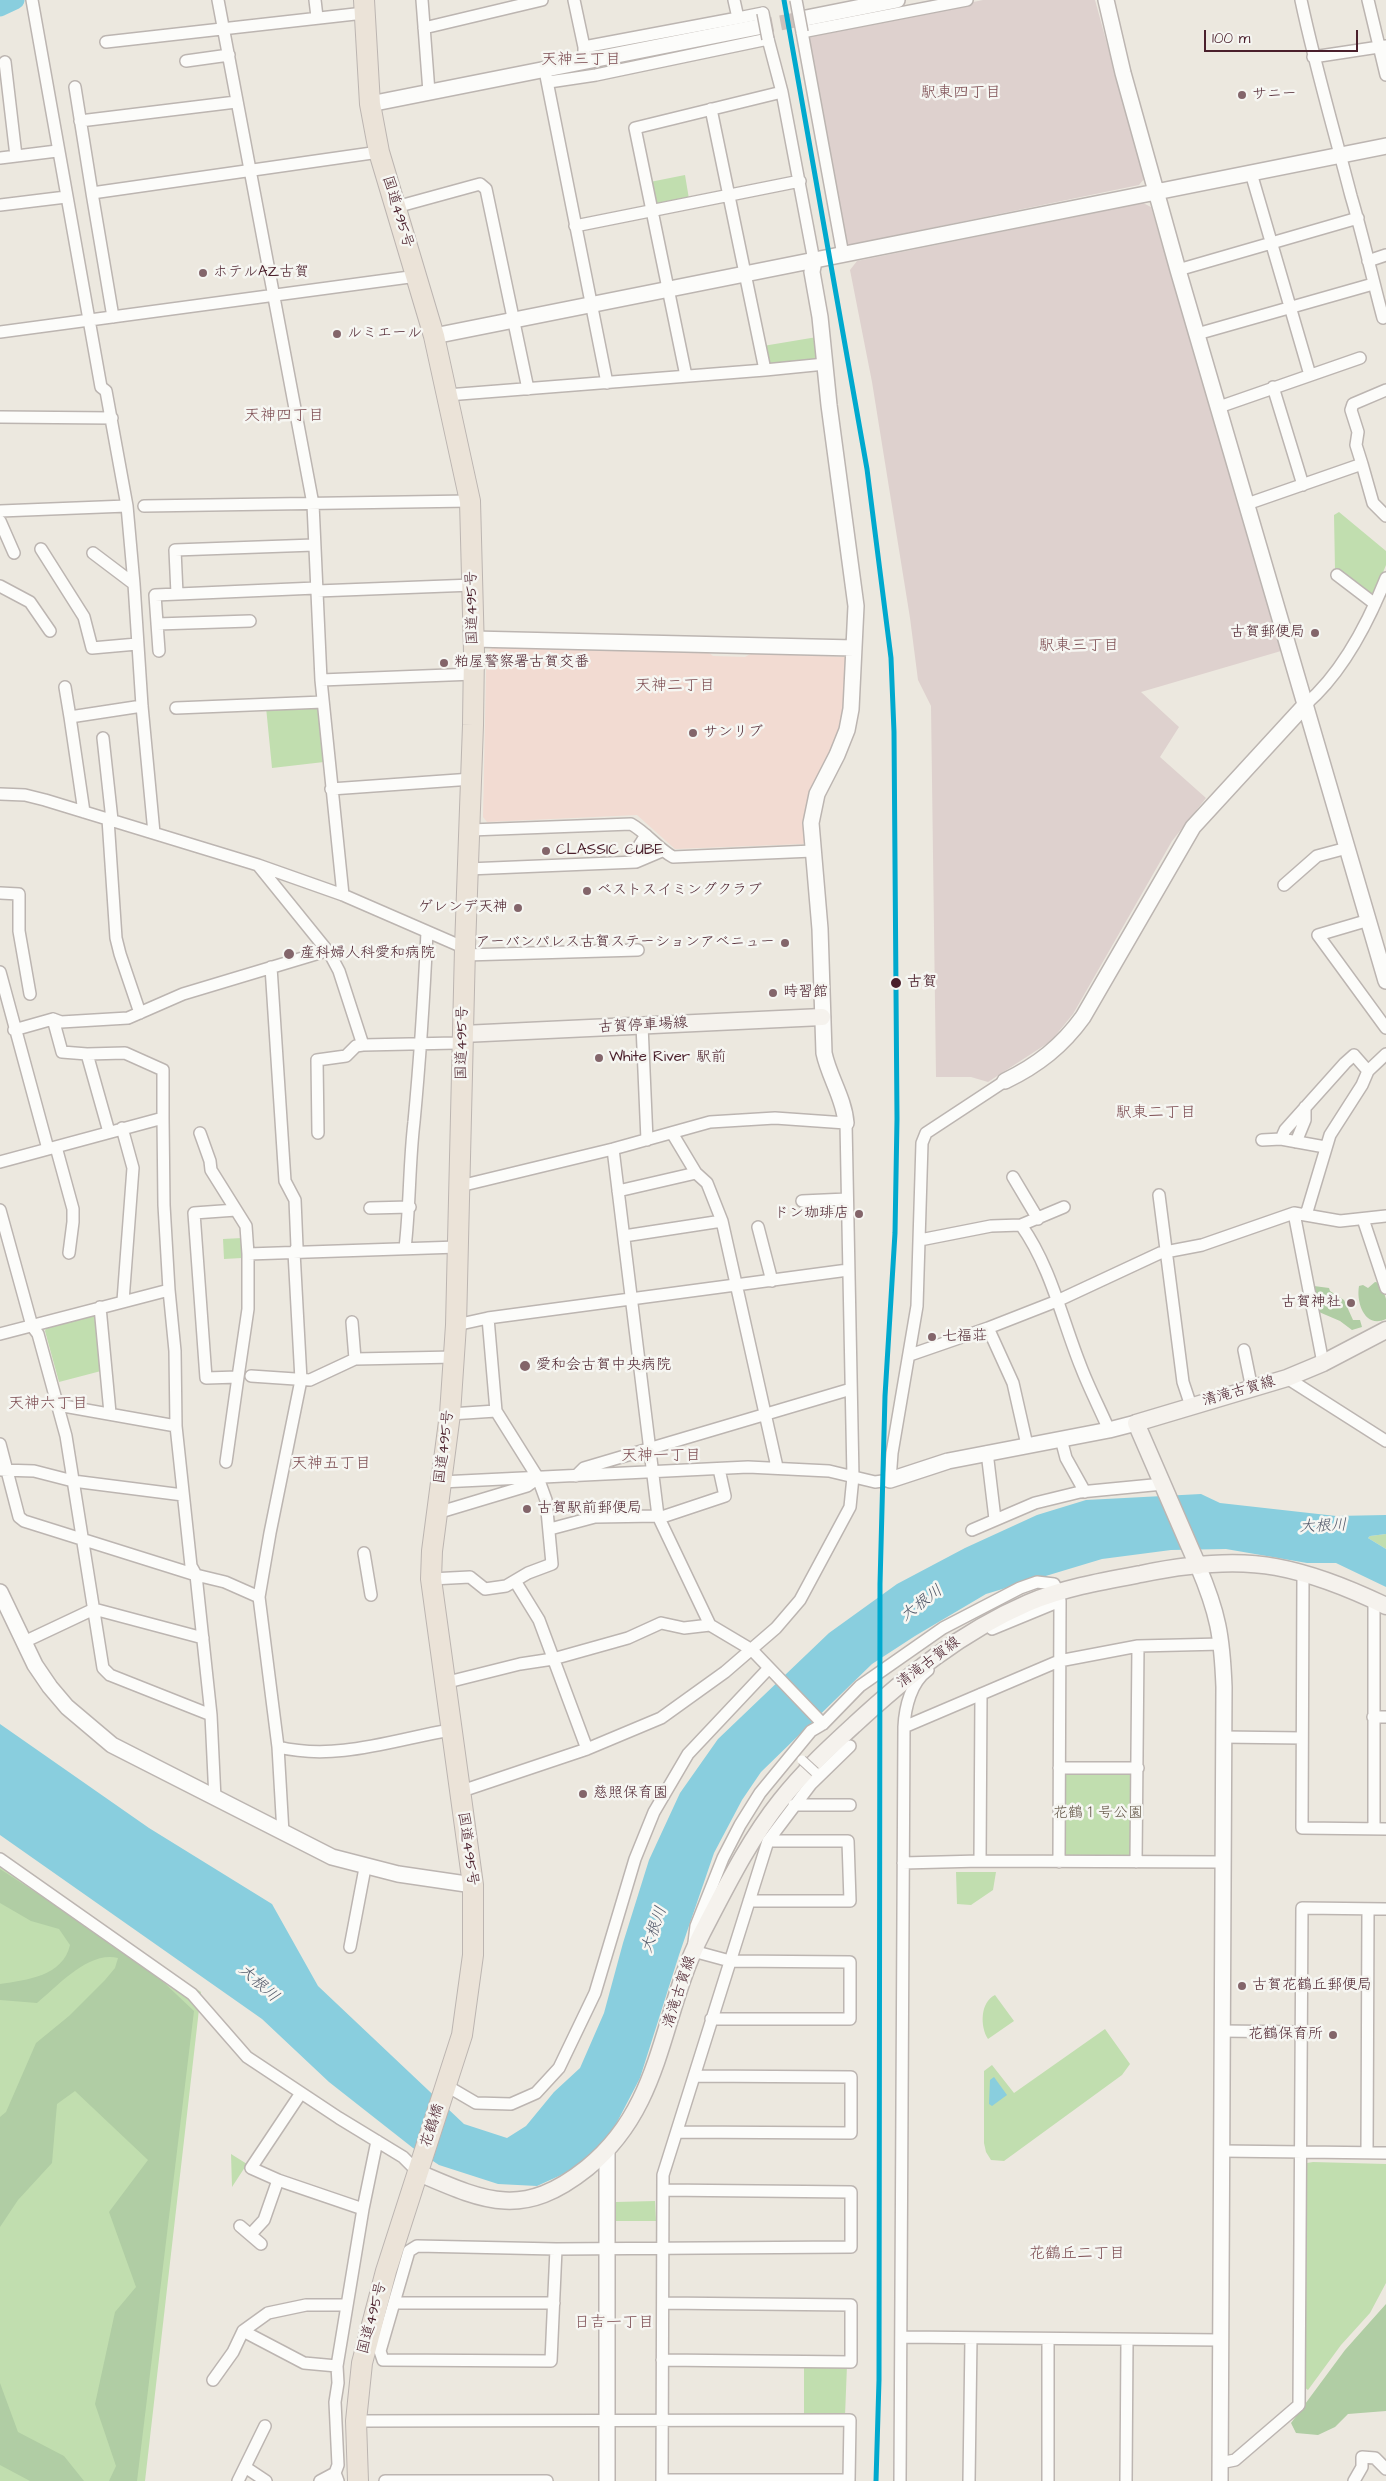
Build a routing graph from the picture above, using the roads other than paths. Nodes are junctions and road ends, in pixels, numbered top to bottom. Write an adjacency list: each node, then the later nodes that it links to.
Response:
1 (218, 0): 19 (street)
2 (315, 0): 15 (street)
3 (422, 0): 20 (street)
4 (542, 0): 20 (street)
5 (574, 0): 23 (street)
6 (734, 0): 16 (street)
7 (796, 0): 17 (street, bridge)
8 (897, 0): 17 (street)
9 (967, 0): 17 (street)
10 (1106, 0): 46 (street)
11 (1301, 0): 25 (street)
12 (1368, 0): 22 (street)
13 (32, 4): 38 (street)
14 (364, 6): 15 (street); 34 (highway, 国道495号)
15 (317, 17): 19 (street)
16 (738, 18): 18 (street); 23 (street)
17 (804, 25): 56 (street)
18 (763, 26): 23 (street); 29 (street); 32 (street)
19 (224, 28): 21 (street); 24 (street)
20 (424, 28): 31 (street)
21 (106, 42)
22 (1382, 46): 25 (street); 28 (street)
23 (584, 55): 29 (street)
24 (230, 56): 26 (street); 33 (street)
25 (1313, 57): 40 (street)
26 (186, 61)
27 (5, 62): 41 (street)
28 (1386, 75)
29 (546, 76): 31 (street); 54 (street)
30 (75, 87): 36 (street)
31 (429, 92): 34 (street)
32 (782, 92): 35 (street); 45 (street)
33 (236, 102): 36 (street); 43 (street)
34 (370, 104): 39 (highway, 国道495号)
35 (711, 109): 48 (street); 52 (street)
36 (80, 121): 47 (street)
37 (1386, 146): 40 (street)
38 (57, 151): 41 (street); 49 (street)
39 (379, 152): 43 (street); 51 (highway, 国道495号)
40 (1340, 155): 44 (street); 53 (street)
41 (16, 156): 42 (street)
42 (0, 158)
43 (249, 170): 47 (street); 65 (street)
44 (1251, 172): 46 (street); 55 (street)
45 (800, 181): 48 (street); 58 (street)
46 (1156, 190): 56 (street); 60 (street)
47 (92, 193): 69 (street)
48 (729, 195): 52 (street); 61 (street)
49 (66, 197): 50 (street); 71 (street)
50 (0, 205)
51 (396, 207): 62 (highway, 国道495号); 70 (street)
52 (652, 210): 54 (street); 64 (street)
53 (1358, 218): 55 (street); 59 (street)
54 (575, 226): 66 (street)
55 (1272, 243): 60 (street); 67 (street)
56 (843, 255): 58 (street)
57 (1386, 255): 59 (street)
58 (814, 261): 61 (street); 76 (street)
59 (1368, 262): 63 (street)
60 (1178, 270): 73 (street)
61 (746, 274): 64 (street); 77 (street)
62 (417, 276): 65 (street); 74 (highway, 国道495号)
63 (1373, 284): 67 (street); 68 (street)
64 (668, 289): 66 (street); 79 (street)
65 (274, 296): 69 (street); 91 (street)
66 (590, 304): 70 (street); 80 (street)
67 (1290, 307): 73 (street); 78 (street)
68 (1386, 316)
69 (113, 317): 71 (street)
70 (514, 320): 74 (street); 82 (street)
71 (88, 322): 72 (street); 87 (street)
72 (0, 332)
73 (1197, 334): 85 (street)
74 (434, 336): 84 (highway, 国道495号)
75 (1360, 358): 78 (street)
76 (825, 364): 77 (street); 115 (street)
77 (765, 370): 79 (street)
78 (1310, 375): 81 (street)
79 (686, 376): 80 (street)
80 (607, 383): 82 (street)
81 (1274, 387): 85 (street); 89 (street)
82 (528, 389): 84 (street)
83 (1386, 390): 88 (street)
84 (447, 395): 90 (highway, 国道495号)
85 (1219, 407): 92 (street)
86 (0, 417): 87 (street)
87 (112, 418): 93 (street)
88 (1362, 464): 89 (street); 96 (street)
89 (1302, 485): 92 (street)
90 (470, 501): 91 (street); 105 (highway, 国道495号)
91 (313, 504): 94 (street); 98 (street)
92 (1248, 504): 121 (street)
93 (126, 506): 95 (street); 104 (street)
94 (144, 506)
95 (0, 511)
96 (1386, 516)
97 (0, 521): 101 (street)
98 (314, 546): 107 (street); 108 (street)
99 (41, 549): 114 (street)
100 (93, 552): 104 (street)
101 (14, 553)
102 (1337, 574): 109 (street)
103 (1386, 578): 109 (street)
104 (134, 584): 114 (street)
105 (473, 585): 107 (street); 113 (highway, 国道495号)
106 (0, 586): 112 (street)
107 (316, 589): 108 (street); 118 (street)
108 (177, 594): 111 (street)
109 (1375, 604): 121 (street)
110 (250, 621): 111 (street)
111 (157, 624): 116 (street)
112 (50, 631)
113 (473, 640): 115 (street); 117 (highway, 国道495号)
114 (137, 644): 122 (street)
115 (854, 648): 136 (street)
116 (159, 651)
117 (474, 674): 118 (street); 126 (highway, 国道495号)
118 (321, 680): 120 (street)
119 (65, 687): 124 (street)
120 (323, 702): 123 (street); 127 (street)
121 (1306, 704): 134 (street); 164 (street)
122 (142, 706): 124 (street); 132 (street)
123 (176, 708)
124 (70, 717): 129 (street)
125 (103, 738): 130 (street)
126 (472, 779): 127 (street); 131 (highway, 国道495号)
127 (331, 789): 142 (street)
128 (0, 794): 129 (street)
129 (84, 812): 130 (street)
130 (110, 820): 132 (street); 152 (street)
131 (470, 830): 133 (street); 139 (highway, 国道495号)
132 (154, 833): 138 (street)
133 (646, 835): 135 (street); 137 (street)
134 (1347, 848): 140 (street); 143 (street)
135 (662, 851): 136 (street); 137 (street)
136 (813, 851): 153 (street)
137 (636, 862): 139 (street)
138 (258, 865): 142 (street); 146 (street)
139 (468, 869): 147 (highway, 国道495号)
140 (1284, 886)
141 (0, 892): 151 (street)
142 (343, 895): 144 (street)
143 (1369, 920): 150 (street); 156 (street)
144 (427, 932): 147 (street); 159 (street)
145 (638, 950): 147 (street)
146 (326, 951): 148 (street); 160 (street)
147 (465, 952): 158 (highway, 国道495号)
148 (271, 967): 152 (street); 205 (street)
149 (0, 972): 157 (street)
150 (1386, 981)
151 (30, 994)
152 (140, 1013): 154 (street)
153 (822, 1018): 155 (main road, 古賀停車場線); 167 (street)
154 (53, 1019): 157 (street); 161 (street)
155 (642, 1026): 158 (main road, 古賀停車場線); 173 (street)
156 (1386, 1028)
157 (14, 1030): 178 (street)
158 (463, 1034): 159 (street); 183 (highway, 国道495号)
159 (422, 1043): 160 (street); 188 (street)
160 (363, 1046): 171 (street)
161 (87, 1054): 166 (street); 169 (street)
162 (1386, 1054): 163 (street)
163 (1368, 1070): 165 (street); 177 (street)
164 (1005, 1081): 202 (street)
165 (1305, 1107): 175 (street); 176 (street)
166 (162, 1118): 168 (street); 213 (street)
167 (846, 1123): 172 (street); 186 (street)
168 (122, 1128): 169 (street); 215 (street)
169 (109, 1132): 178 (street)
170 (200, 1133): 192 (street)
171 (318, 1133)
172 (672, 1133): 173 (street); 181 (street)
173 (647, 1140): 179 (street)
174 (1262, 1140): 175 (street)
175 (1281, 1140): 176 (street)
176 (1296, 1142): 177 (street)
177 (1325, 1146): 194 (street)
178 (52, 1148): 180 (street); 207 (street)
179 (613, 1149): 183 (street); 184 (street)
180 (0, 1162)
181 (696, 1173): 184 (street); 198 (street)
182 (1013, 1178): 196 (street)
183 (460, 1186): 203 (highway, 国道495号)
184 (618, 1191): 201 (street)
185 (1159, 1195): 206 (street)
186 (848, 1199): 187 (street); 209 (street)
187 (802, 1201)
188 (410, 1207): 190 (street); 204 (street)
189 (1064, 1207): 196 (street)
190 (370, 1208)
191 (0, 1210): 221 (street)
192 (236, 1210): 208 (street); 230 (street)
193 (1294, 1213): 194 (street); 206 (street); 229 (street)
194 (1306, 1215): 197 (street)
195 (1386, 1216): 197 (street)
196 (1038, 1219): 199 (street)
197 (1364, 1219): 212 (street)
198 (722, 1221): 201 (street); 211 (street)
199 (1021, 1225): 202 (street); 216 (street)
200 (758, 1227): 210 (street)
201 (624, 1236): 214 (street)
202 (920, 1240): 226 (street)
203 (458, 1247): 204 (street); 220 (highway, 国道495号)
204 (405, 1248): 205 (street)
205 (294, 1252): 208 (street); 233 (street)
206 (1167, 1252): 216 (street); 237 (street)
207 (68, 1253)
208 (248, 1254): 230 (street)
209 (848, 1270): 210 (street); 235 (street)
210 (772, 1281): 211 (street)
211 (736, 1285): 214 (street); 240 (street)
212 (1386, 1288)
213 (169, 1290): 215 (street); 243 (street)
214 (631, 1299): 218 (street); 249 (street)
215 (123, 1301): 217 (street)
216 (1057, 1301): 222 (street); 244 (street)
217 (100, 1307): 221 (street); 239 (street)
218 (488, 1318): 220 (street); 238 (street)
219 (352, 1322): 228 (street)
220 (456, 1325): 227 (highway, 国道495号)
221 (32, 1326): 224 (street); 236 (street)
222 (988, 1328): 226 (street); 248 (street)
223 (1386, 1330): 229 (main road, 清滝古賀線)
224 (0, 1334)
225 (1244, 1350): 234 (street)
226 (910, 1355): 259 (street)
227 (455, 1356): 228 (street); 241 (highway, 国道495号)
228 (355, 1359): 233 (street)
229 (1323, 1363): 232 (main road, 清滝古賀線)
230 (238, 1376): 251 (street)
231 (250, 1376): 233 (street)
232 (1287, 1378): 234 (main road, 清滝古賀線); 246 (street)
233 (301, 1380): 279 (street)
234 (1252, 1388): 237 (main road, 清滝古賀線)
235 (851, 1389): 240 (street); 257 (street)
236 (58, 1405): 239 (street); 260 (street)
237 (1191, 1406): 242 (main road, 清滝古賀線)
238 (496, 1411): 241 (street); 258 (street)
239 (110, 1413): 243 (street)
240 (766, 1413): 249 (street); 252 (street)
241 (450, 1414): 261 (highway, 国道495号)
242 (1136, 1423): 244 (street); 262 (main road)
243 (176, 1426): 264 (street)
244 (1109, 1430): 245 (street)
245 (1061, 1439): 248 (street); 263 (street)
246 (1386, 1441)
247 (0, 1444): 254 (street)
248 (1027, 1445): 250 (street)
249 (648, 1450): 255 (street); 256 (street)
250 (987, 1452): 259 (street); 267 (street)
251 (226, 1462)
252 (777, 1467): 253 (street); 257 (street)
253 (719, 1469): 255 (street); 266 (street)
254 (4, 1470): 260 (street); 270 (street)
255 (652, 1472): 256 (street); 266 (street)
256 (576, 1476): 258 (street)
257 (853, 1477): 259 (street); 288 (street)
258 (538, 1478): 261 (street); 265 (street); 268 (street)
259 (890, 1480)
260 (73, 1482): 264 (street); 270 (street)
261 (441, 1482): 265 (highway, 国道495号)
262 (1163, 1484): 263 (street); 272 (main road)
263 (1085, 1492): 267 (street)
264 (183, 1495): 274 (street)
265 (437, 1514): 275 (highway, 国道495号)
266 (658, 1517): 268 (street); 283 (street)
267 (996, 1519): 269 (street)
268 (550, 1529): 276 (street)
269 (972, 1530)
270 (83, 1541): 274 (street); 282 (street)
271 (364, 1554): 278 (street)
272 (1195, 1560): 273 (main road, 清滝古賀線); 280 (main road, 清滝古賀線); 286 (street)
273 (1303, 1574): 281 (main road, 清滝古賀線); 301 (street)
274 (196, 1575): 279 (street); 284 (street)
275 (431, 1579): 276 (street); 292 (highway, 国道495号)
276 (515, 1581): 289 (street)
277 (0, 1592): 285 (street)
278 (371, 1595)
279 (259, 1597): 303 (street)
280 (1059, 1597): 290 (street); 297 (street); 298 (street); 328 (main road, 清滝古賀線)
281 (1380, 1603): 295 (street)
282 (94, 1609): 284 (street); 285 (street); 294 (street)
283 (710, 1625): 288 (street); 289 (street)
284 (203, 1638): 294 (street)
285 (24, 1642): 310 (street)
286 (1222, 1644): 287 (street); 300 (street)
287 (1138, 1646): 290 (street); 307 (street)
288 (752, 1650): 291 (street); 304 (street)
289 (554, 1659): 292 (street); 304 (street)
290 (1059, 1661): 293 (street); 306 (street)
291 (769, 1668): 297 (street); 334 (street)
292 (444, 1683): 299 (highway, 国道495号)
293 (981, 1694): 298 (street); 317 (street)
294 (211, 1715): 310 (street)
295 (1374, 1717): 296 (street); 313 (street)
296 (1386, 1717)
297 (820, 1721): 328 (street)
298 (904, 1726): 321 (street)
299 (450, 1730): 303 (street); 309 (highway, 国道495号)
300 (1224, 1737): 301 (street); 320 (street)
301 (1302, 1738): 313 (street)
302 (850, 1746): 311 (street)
303 (278, 1747): 314 (street)
304 (587, 1749): 309 (street)
305 (802, 1760): 308 (street, bridge)
306 (1059, 1768): 307 (street); 318 (street)
307 (1138, 1768): 319 (street)
308 (815, 1772)
309 (459, 1792): 323 (highway, 国道495号)
310 (215, 1799): 314 (street)
311 (794, 1805): 312 (street); 315 (street)
312 (850, 1805)
313 (1380, 1829)
314 (283, 1833): 322 (street)
315 (768, 1841): 324 (street); 324 (street)
316 (0, 1859): 335 (street)
317 (980, 1861): 318 (street); 321 (street)
318 (1059, 1862): 319 (street)
319 (1136, 1862): 320 (street)
320 (1223, 1862): 331 (street)
321 (903, 1863): 358 (street)
322 (365, 1868): 323 (street); 327 (street)
323 (473, 1885): 334 (highway, 国道495号)
324 (749, 1901): 329 (street)
325 (1368, 1909): 326 (street); 332 (street); 341 (street)
326 (1386, 1909)
327 (350, 1947)
328 (693, 1952): 329 (street); 338 (main road, 清滝古賀線)
329 (730, 1962): 330 (street); 330 (street)
330 (711, 2019): 333 (street)
331 (1222, 2031): 332 (street); 339 (street)
332 (1301, 2032): 340 (street)
333 (694, 2076): 336 (street); 336 (street)
334 (446, 2089): 343 (highway, 花鶴橋)
335 (301, 2094): 337 (street); 344 (street)
336 (678, 2132): 345 (street)
337 (377, 2141): 343 (street); 346 (street)
338 (607, 2150): 343 (main road, 清滝古賀線); 351 (street)
339 (1222, 2151): 340 (street); 362 (street)
340 (1300, 2152): 341 (street); 371 (street)
341 (1367, 2153): 342 (street)
342 (1386, 2153)
343 (420, 2167): 367 (highway, 国道495号)
344 (278, 2180): 346 (street); 348 (street)
345 (663, 2190): 350 (street); 350 (street)
346 (363, 2209): 356 (street)
347 (240, 2226): 348 (street)
348 (252, 2234): 349 (street)
349 (261, 2244)
350 (663, 2247): 351 (street); 354 (street)
351 (607, 2248): 352 (street); 369 (street)
352 (556, 2249): 353 (street); 355 (street)
353 (394, 2303): 355 (street); 355 (street)
354 (663, 2303): 363 (street); 363 (street)
355 (554, 2304)
356 (346, 2306): 357 (street); 364 (street)
357 (243, 2331): 364 (street); 365 (street)
358 (902, 2337): 359 (street); 383 (street)
359 (971, 2338): 360 (street); 384 (street)
360 (1048, 2339): 361 (street); 385 (street)
361 (1127, 2340): 362 (street); 386 (street)
362 (1221, 2340): 371 (street)
363 (662, 2360): 368 (street)
364 (337, 2366): 366 (street)
365 (213, 2380)
366 (335, 2402): 367 (street); 374 (street)
367 (357, 2412): 369 (street); 379 (highway, 国道495号)
368 (662, 2420): 369 (street); 375 (street); 375 (street)
369 (607, 2421): 382 (street)
370 (265, 2426): 372 (street)
371 (1220, 2463): 387 (street)
372 (245, 2467): 376 (street); 377 (street)
373 (1386, 2469): 388 (street)
374 (337, 2477): 378 (street)
375 (662, 2480)
376 (238, 2481)
377 (266, 2481)
378 (320, 2481)
379 (358, 2481)
380 (385, 2481): 381 (street)
381 (547, 2481)
382 (607, 2481)
383 (900, 2481)
384 (969, 2481)
385 (1048, 2481)
386 (1126, 2481)
387 (1220, 2481)
388 (1354, 2481)

